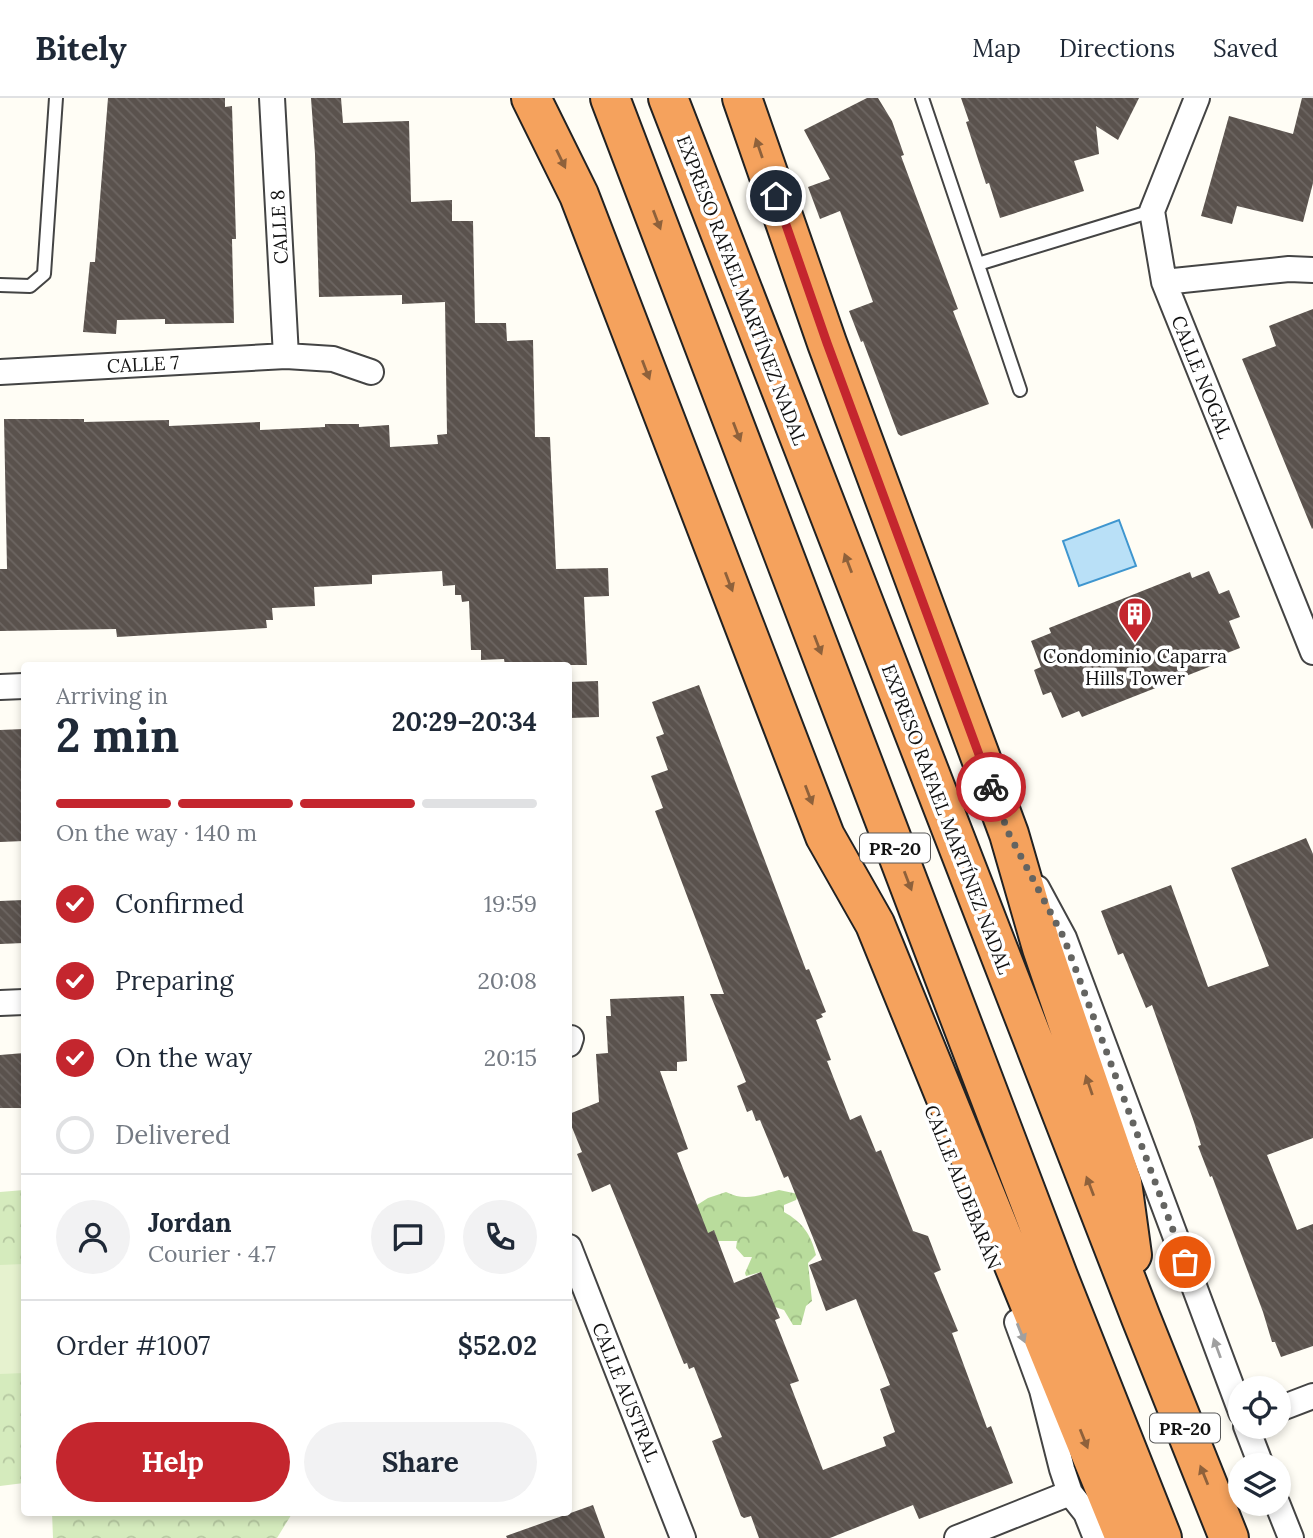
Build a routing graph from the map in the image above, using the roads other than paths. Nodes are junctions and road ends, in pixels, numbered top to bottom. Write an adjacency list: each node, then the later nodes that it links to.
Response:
1 (56, 98): 13 (lane)
2 (272, 98): 14 (street, CALLE 8)
3 (531, 98): 22 (highway, one-way to 22)
4 (610, 98): 36 (highway, PR-20, one-way to 36)
5 (668, 98): 26 (highway, EXPRESO RAFAEL MARTÍNEZ NADAL / PR-20, one-way to 5)
6 (742, 98): 21 (highway, one-way to 6)
7 (922, 98): 10 (lane)
8 (1197, 98): 9 (street)
9 (1152, 211): 10 (lane); 12 (street, CALLE NOGAL)
10 (978, 264): 17 (lane)
11 (1313, 270): 12 (street)
12 (1164, 282): 18 (street, CALLE NOGAL)
13 (0, 285)
14 (286, 356): 15 (street, CALLE 7); 16 (street, CALLE 7)
15 (0, 372)
16 (371, 372)
17 (1020, 390)
18 (1313, 652)
19 (0, 687): 20 (street)
20 (21, 687)
21 (1009, 834): 26 (highway, one-way to 21); 27 (street, one-way to 21)
22 (825, 836): 30 (street, CALLE ALDEBARÁN, one-way to 30); 35 (highway, one-way to 35)
23 (21, 1002): 24 (street)
24 (0, 1003)
25 (572, 1255): 32 (street, CALLE AUSTRAL)
26 (1141, 1318): 37 (highway, EXPRESO RAFAEL MARTÍNEZ NADAL / PR-20, one-way to 26)
27 (1228, 1377)
28 (1313, 1396): 29 (street)
29 (1291, 1404)
30 (1070, 1493): 33 (street); 34 (street, CALLE ALDEBARÁN)
31 (1282, 1516): 38 (street)
32 (683, 1538)
33 (957, 1538)
34 (1096, 1538)
35 (1125, 1538)
36 (1163, 1538)
37 (1229, 1538)
38 (1290, 1538)

